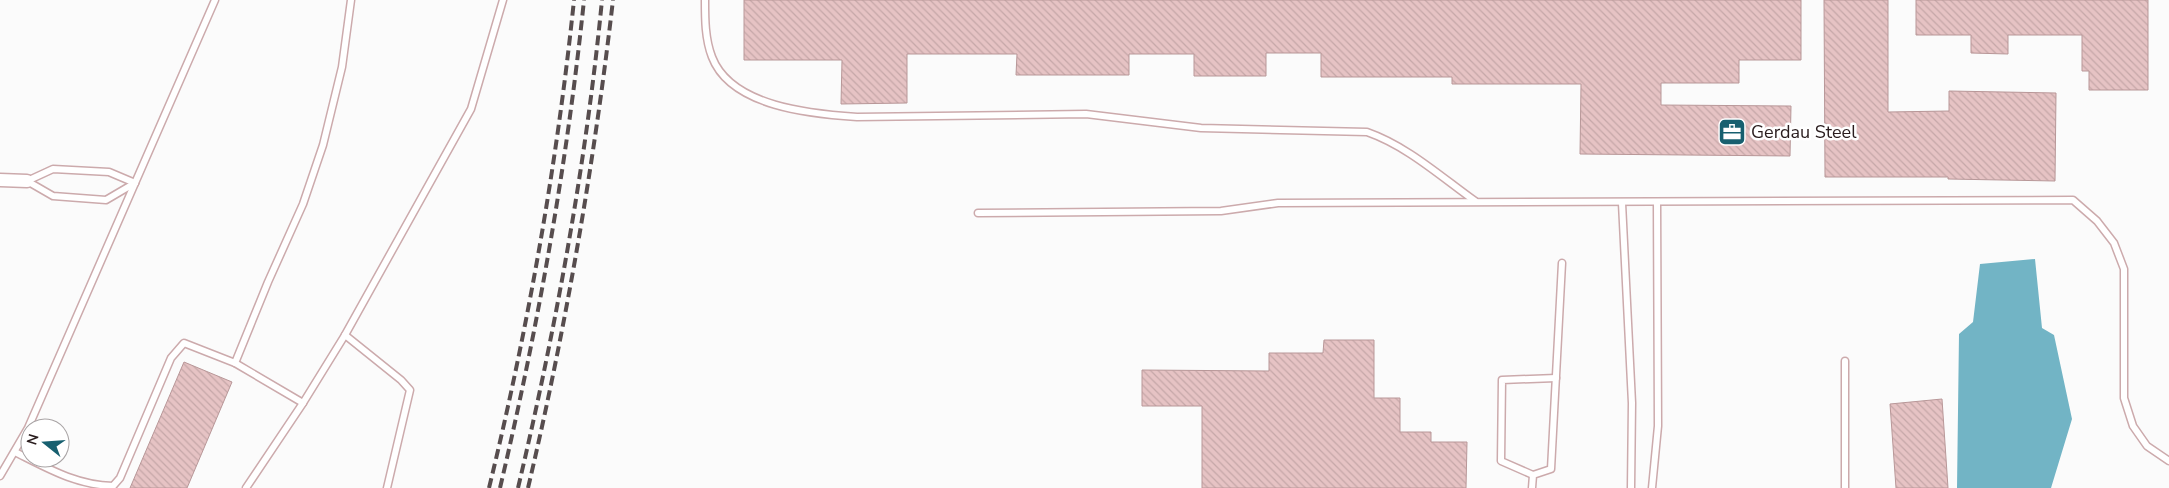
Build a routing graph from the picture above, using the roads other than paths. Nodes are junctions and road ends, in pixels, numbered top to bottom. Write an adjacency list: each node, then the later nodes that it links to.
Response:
1 (215, 0): 7 (lane)
2 (350, 0): 15 (lane)
3 (503, 0): 13 (lane)
4 (705, 0): 8 (lane)
5 (0, 180): 6 (street)
6 (28, 181): 7 (lane); 7 (lane)
7 (134, 183): 18 (lane)
8 (1474, 201): 10 (lane); 11 (lane)
9 (1657, 202): 10 (lane); 19 (lane); 26 (lane)
10 (1622, 203): 25 (lane)
11 (978, 213)
12 (1562, 263): 16 (lane)
13 (344, 335): 17 (lane); 23 (lane)
14 (1844, 361): 27 (lane)
15 (235, 363): 17 (lane); 18 (lane)
16 (1556, 378): 21 (lane); 21 (lane)
17 (303, 403): 22 (lane)
18 (15, 452): 20 (lane)
19 (2169, 461)
20 (0, 476)
21 (1533, 476): 24 (lane)
22 (246, 488)
23 (387, 488)
24 (1532, 488)
25 (1631, 488)
26 (1652, 488)
27 (1845, 488)

